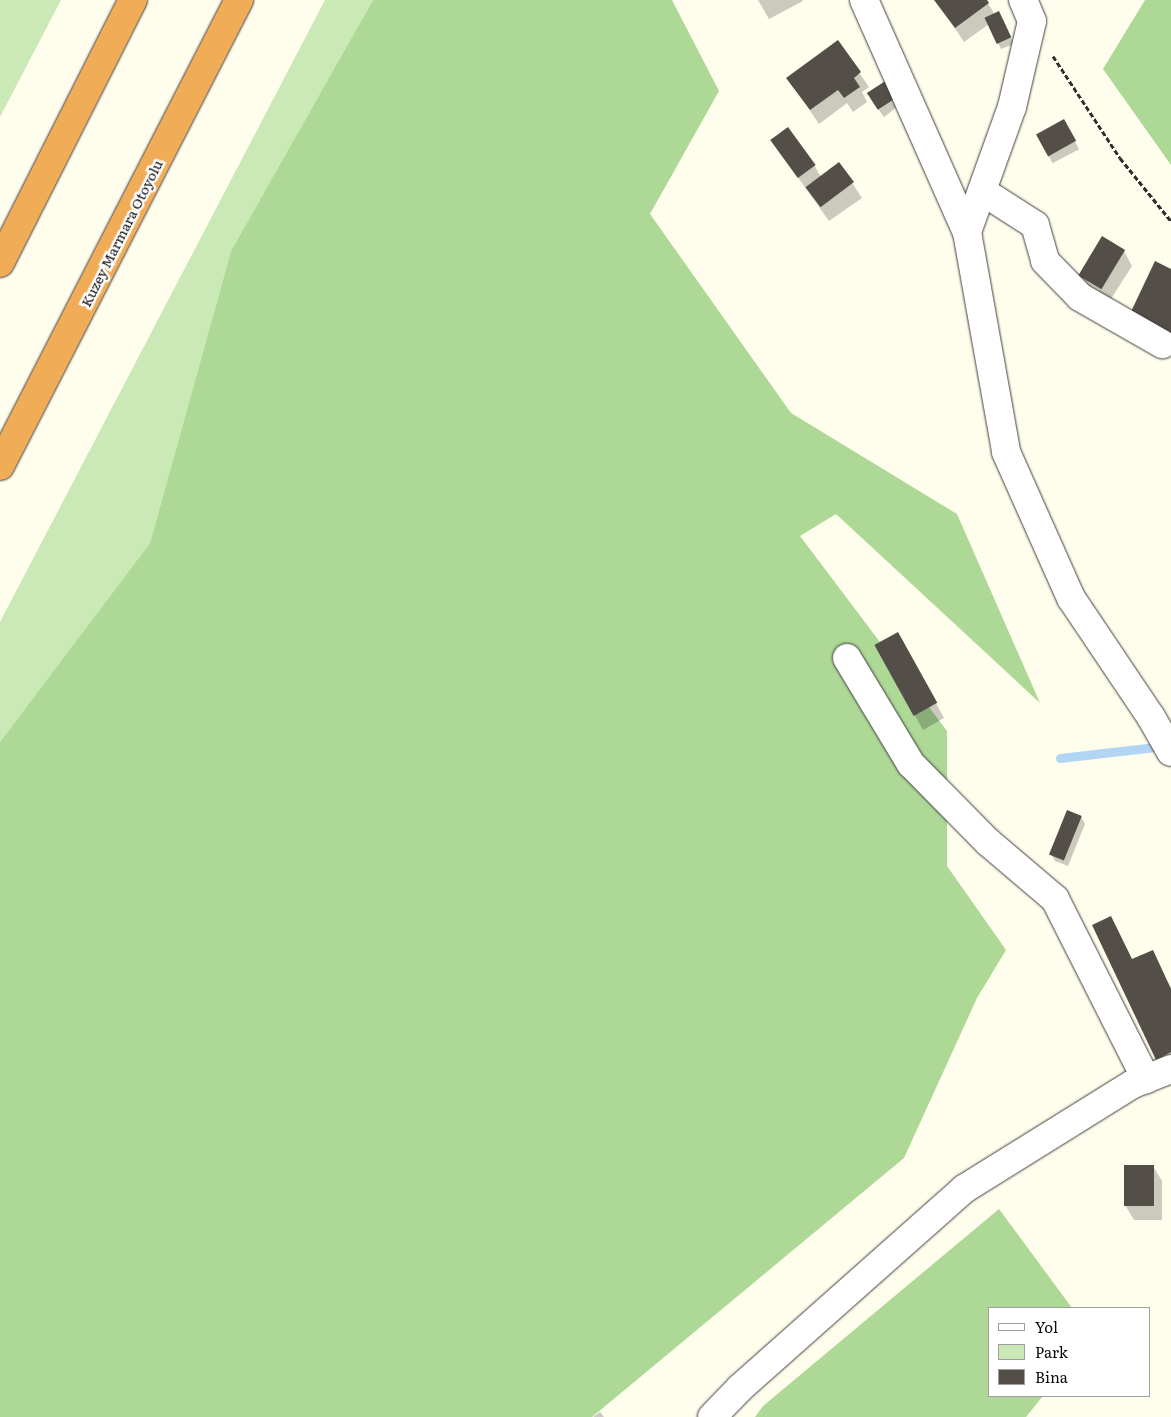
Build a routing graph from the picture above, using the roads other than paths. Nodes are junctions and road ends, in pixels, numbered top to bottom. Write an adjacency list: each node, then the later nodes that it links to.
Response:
1 (133, 0): 7 (highway)
2 (239, 0): 9 (highway, Kuzey Marmara Otoyolu)
3 (864, 0): 6 (street)
4 (1028, 10): 5 (street)
5 (982, 191): 6 (street); 8 (street)
6 (968, 232): 11 (street)
7 (0, 263)
8 (1162, 344)
9 (0, 466)
10 (848, 658): 13 (street)
11 (1171, 752)
12 (1171, 1069): 13 (street)
13 (1146, 1079): 14 (street)
14 (712, 1417)

